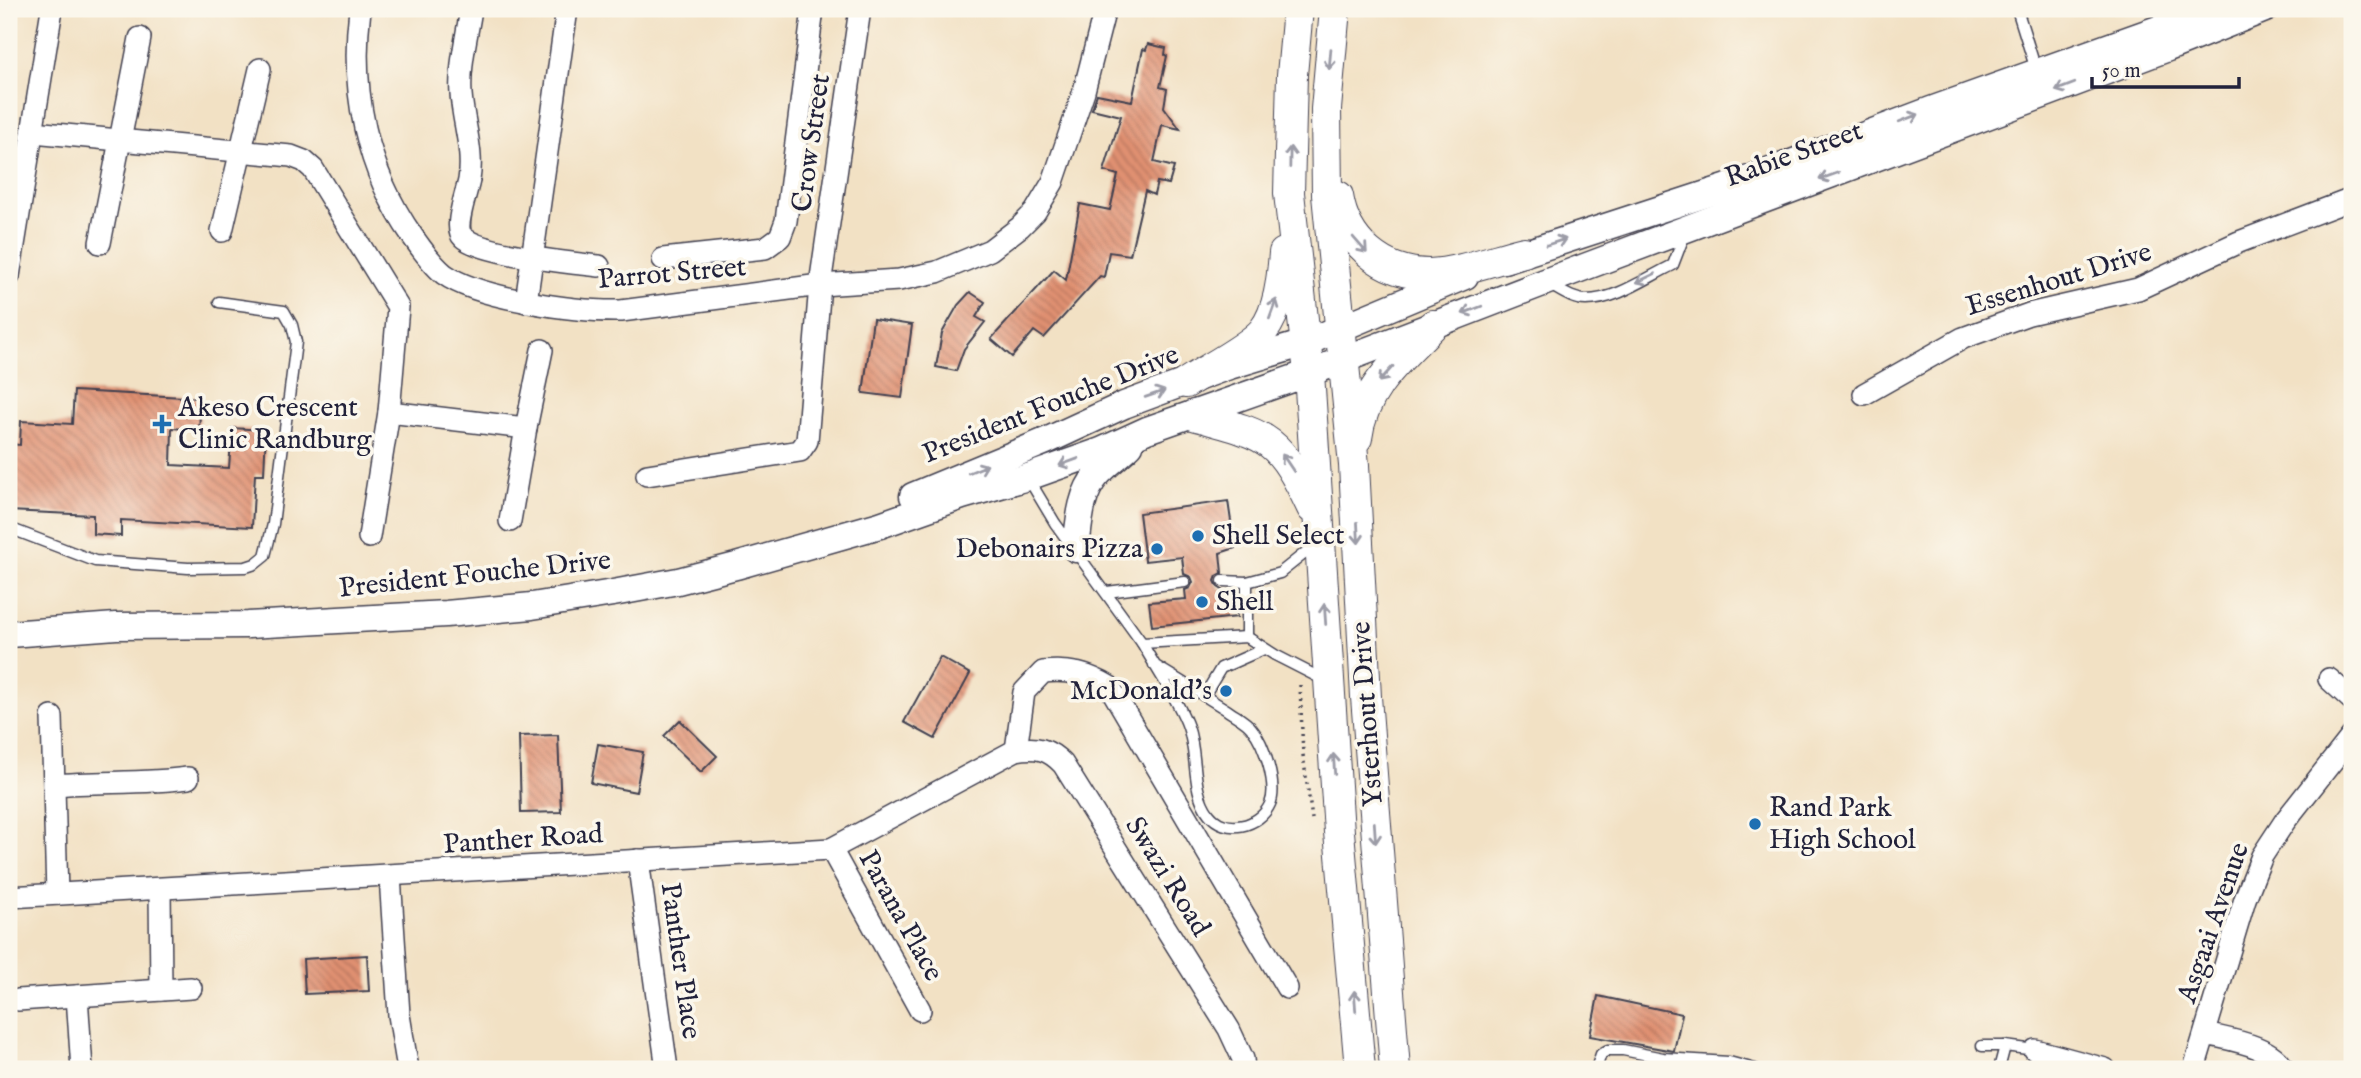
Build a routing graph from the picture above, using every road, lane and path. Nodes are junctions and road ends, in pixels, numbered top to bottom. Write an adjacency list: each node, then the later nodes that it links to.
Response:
1 (51, 9): 17 (street)
2 (360, 9): 34 (street, Parrot Street)
3 (471, 9): 27 (street)
4 (567, 9): 27 (street)
5 (813, 9): 28 (street)
6 (860, 9): 32 (street, Crow Street)
7 (1105, 9): 32 (street, Parrot Street)
8 (1298, 9): 21 (main road, one-way to 8)
9 (1335, 9): 16 (main road, one-way to 16)
10 (2017, 9): 15 (lane)
11 (2214, 9): 15 (street, Rabie Street)
12 (2266, 9): 23 (street, Rabie Street, one-way to 23)
13 (140, 38): 18 (street)
14 (260, 69): 19 (street)
15 (2037, 72): 26 (street, Rabie Street, one-way to 15)
16 (1326, 109): 26 (main road, one-way to 26); 36 (main road, Ysterhout Drive)
17 (33, 132): 18 (street); 20 (street)
18 (119, 140): 19 (street); 25 (street)
19 (242, 150): 24 (street); 43 (street)
20 (18, 159): 30 (street)
21 (1289, 192): 37 (main road, Ysterhout Drive); 41 (main road, one-way to 21)
22 (2352, 199): 42 (street, Essenhout Drive)
23 (1687, 229): 31 (street, Rabie Street); 31 (lane, one-way to 31)
24 (222, 231)
25 (100, 243)
26 (1524, 252): 36 (street, Rabie Street)
27 (532, 258): 29 (street); 34 (street)
28 (663, 259)
29 (599, 266)
30 (9, 276)
31 (1545, 282): 35 (street, Rabie Street, one-way to 35)
32 (820, 285): 34 (street, Parrot Street); 49 (street, Crow Street)
33 (219, 302): 51 (lane)
34 (526, 302)
35 (1433, 325): 39 (street, Rabie Street); 48 (main road, one-way to 48)
36 (1340, 328): 37 (street, President Fouche Drive); 39 (main road, Ysterhout Drive)
37 (1305, 343): 40 (main road, Ysterhout Drive); 41 (street, President Fouche Drive)
38 (542, 350): 45 (street)
39 (1345, 358): 40 (street, Rabie Street); 48 (main road, Ysterhout Drive)
40 (1309, 373): 44 (street, President Fouche Drive); 52 (main road, Ysterhout Drive)
41 (1186, 383): 47 (street, President Fouche Drive, one-way to 41)
42 (1864, 394)
43 (389, 412): 45 (street); 53 (street)
44 (1194, 415): 46 (street, President Fouche Drive); 52 (main road, one-way to 44)
45 (526, 428): 50 (street)
46 (1147, 430): 47 (street, President Fouche Drive, one-way to 47); 54 (street)
47 (1023, 465): 54 (lane); 59 (street, President Fouche Drive)
48 (1354, 465): 96 (main road, Ysterhout Drive, one-way to 96)
49 (647, 475)
50 (510, 521)
51 (9, 528)
52 (1320, 532): 57 (lane); 67 (main road, Ysterhout Drive, one-way to 52)
53 (369, 537)
54 (1076, 549): 58 (lane)
55 (1223, 581): 57 (lane)
56 (1185, 582): 58 (lane)
57 (1247, 582): 61 (lane)
58 (1107, 592): 62 (lane)
59 (248, 625): 60 (street, President Fouche Drive); 64 (street, President Fouche Drive)
60 (9, 634)
61 (1247, 637): 62 (lane); 63 (lane)
62 (1142, 643): 65 (lane)
63 (1264, 649): 67 (lane); 68 (lane)
64 (9, 652)
65 (1154, 665): 68 (lane); 68 (lane)
66 (2329, 679): 69 (street)
67 (1329, 682): 95 (main road, Ysterhout Drive, one-way to 67)
68 (1204, 695)
69 (2352, 700)
70 (52, 717): 74 (street)
71 (2349, 745): 87 (street, Asgaai Avenue)
72 (1016, 750): 75 (street, Panther Road); 82 (street); 94 (street, Swazi Road)
73 (188, 778): 74 (street)
74 (54, 785): 79 (street)
75 (831, 849): 76 (street, Panther Road); 86 (street, Parana Place)
76 (638, 860): 77 (street, Panther Road); 93 (street, Panther Place)
77 (390, 876): 78 (street, Panther Road); 92 (street)
78 (160, 889): 79 (street, Panther Road); 83 (street)
79 (57, 894): 80 (street, Panther Road)
80 (9, 897)
81 (191, 988): 83 (street)
82 (1287, 988)
83 (161, 990): 84 (street)
84 (77, 996): 85 (street); 91 (street)
85 (18, 1000)
86 (920, 1010)
87 (2206, 1034): 101 (street, Asgaai Avenue); 102 (street)
88 (1982, 1046): 89 (lane)
89 (2005, 1046): 90 (lane); 99 (lane)
90 (2035, 1050): 100 (street)
91 (82, 1069)
92 (408, 1069)
93 (667, 1069)
94 (1244, 1069)
95 (1360, 1069)
96 (1395, 1069)
97 (1596, 1069): 98 (lane)
98 (1755, 1069)
99 (1999, 1069)
100 (2105, 1069)
101 (2194, 1069)
102 (2284, 1069)

